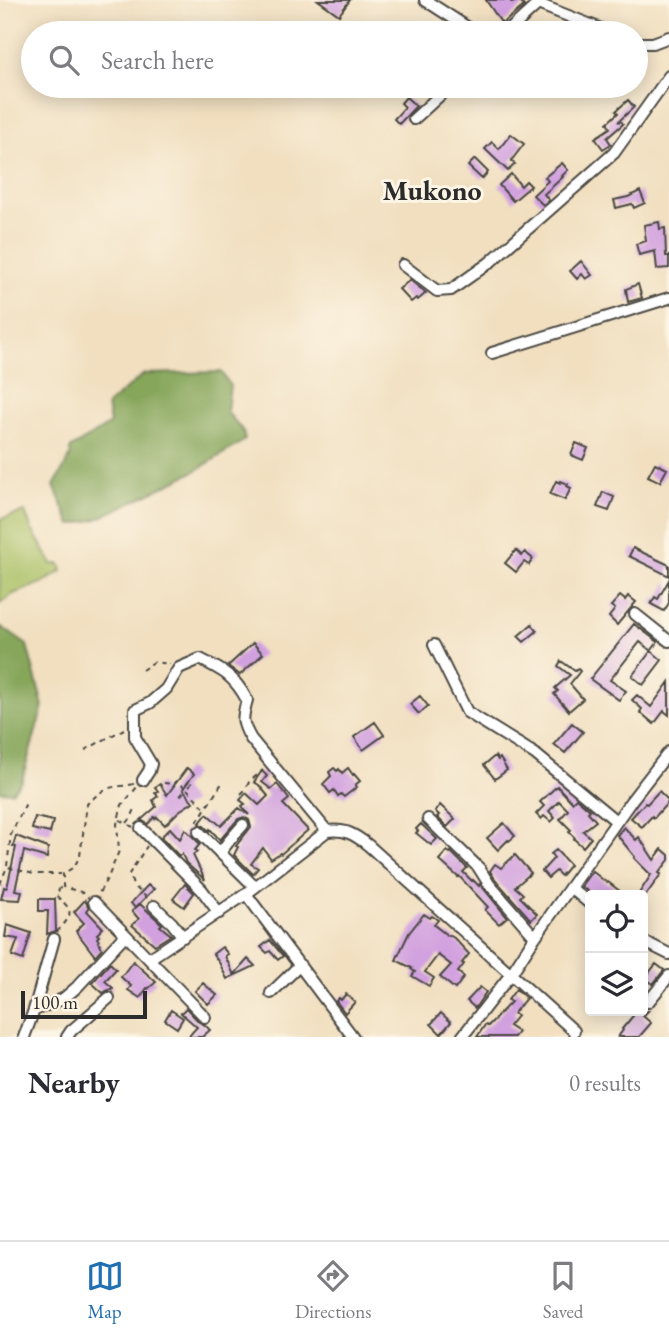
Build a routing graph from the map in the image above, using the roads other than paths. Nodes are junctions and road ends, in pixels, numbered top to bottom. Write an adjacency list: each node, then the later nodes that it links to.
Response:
1 (425, 0): 2 (street)
2 (457, 21)
3 (519, 21): 4 (street)
4 (581, 21)
5 (669, 37): 6 (street)
6 (648, 43)
7 (669, 76): 10 (street)
8 (437, 98): 9 (street)
9 (414, 119)
10 (402, 265)
11 (669, 298): 12 (street)
12 (492, 354)
13 (635, 614): 14 (street)
14 (669, 641)
15 (434, 645): 19 (street)
16 (669, 752): 19 (street)
17 (142, 780): 22 (street)
18 (428, 819): 33 (street)
19 (616, 821): 25 (street)
20 (243, 825): 24 (street)
21 (141, 828): 30 (street)
22 (327, 831): 26 (street); 39 (street)
23 (199, 832): 24 (street)
24 (220, 853): 26 (street)
25 (570, 887): 27 (street); 33 (street)
26 (251, 891): 30 (street); 38 (street)
27 (585, 900)
28 (94, 902): 31 (street)
29 (154, 906): 32 (street)
30 (219, 913): 32 (street)
31 (125, 935): 37 (street); 44 (street)
32 (183, 937): 37 (street)
33 (535, 937): 39 (street)
34 (54, 939): 44 (street)
35 (648, 944): 36 (street)
36 (669, 954)
37 (149, 959): 45 (street)
38 (300, 965): 41 (street); 49 (street)
39 (511, 974): 46 (street); 50 (street)
40 (669, 976): 43 (street)
41 (271, 993)
42 (109, 998): 48 (street)
43 (648, 1002)
44 (34, 1010): 47 (street)
45 (205, 1017)
46 (574, 1031)
47 (24, 1037)
48 (67, 1037)
49 (353, 1037)
50 (462, 1037)

